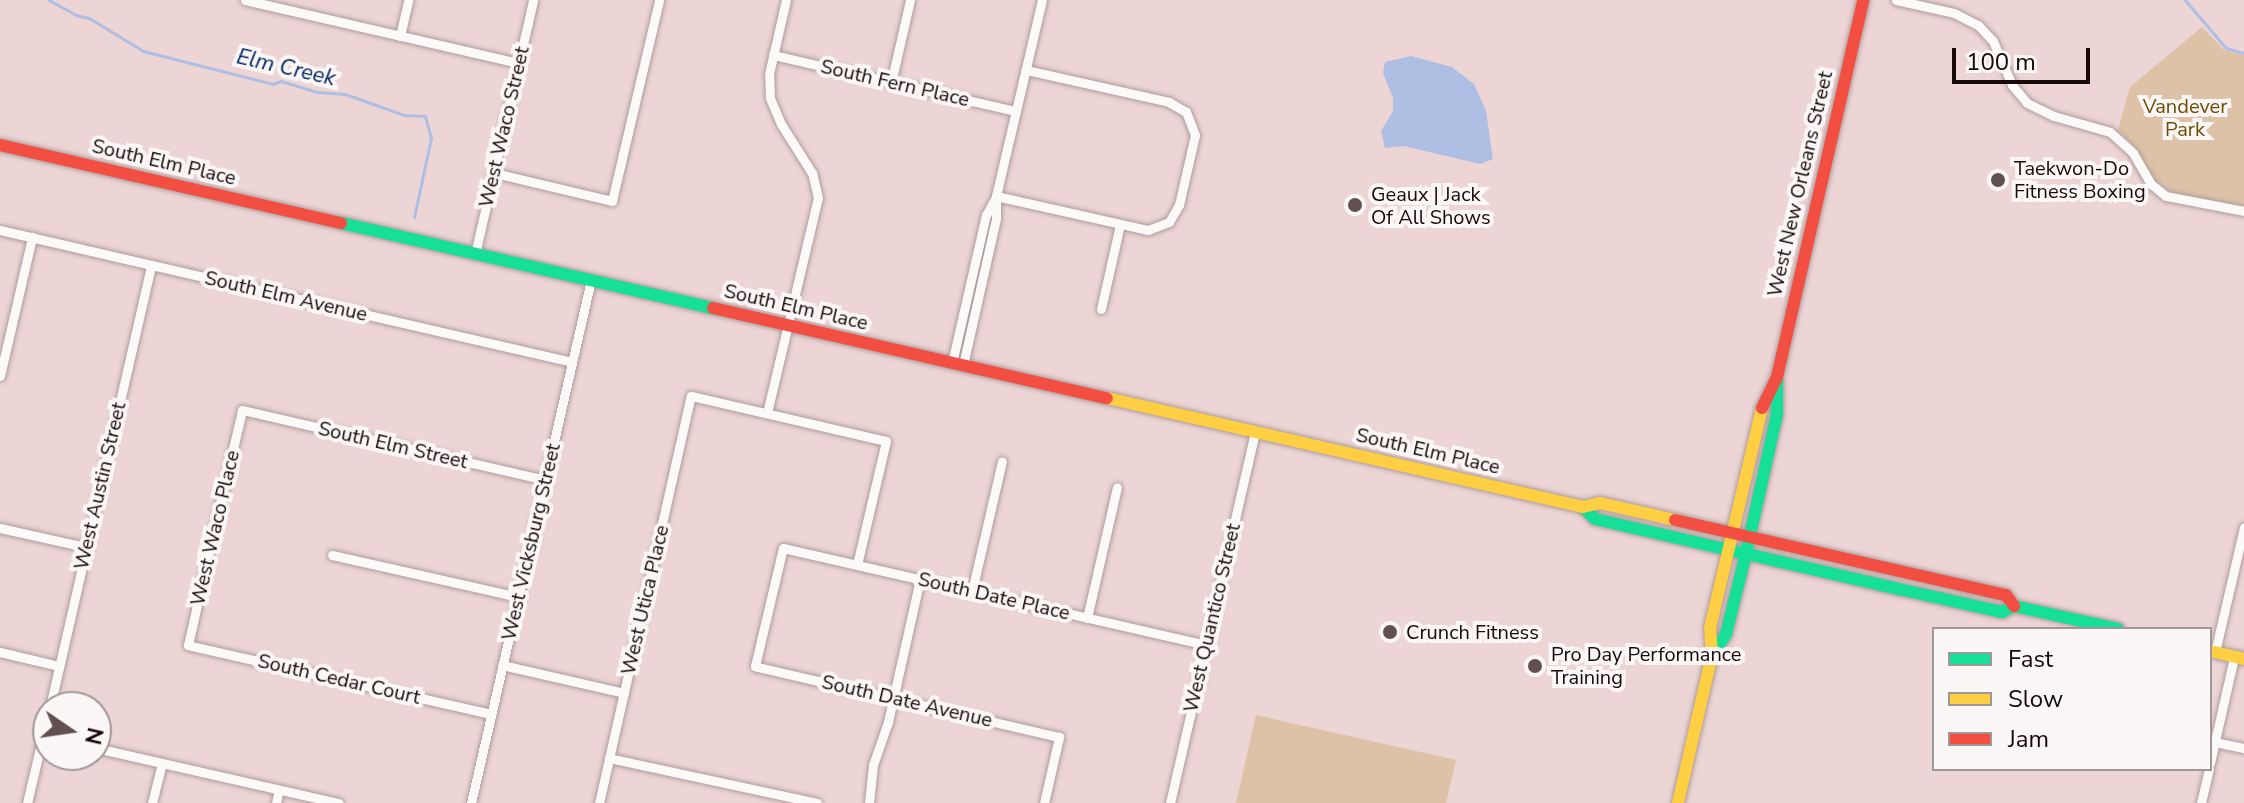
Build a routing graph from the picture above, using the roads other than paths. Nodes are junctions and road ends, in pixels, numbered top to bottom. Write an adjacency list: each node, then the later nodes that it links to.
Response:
1 (245, 0): 10 (street)
2 (408, 0): 11 (street)
3 (533, 0): 13 (street, West Waco Street)
4 (659, 0): 18 (street)
5 (786, 0): 12 (street)
6 (910, 0): 15 (street)
7 (1042, 0): 14 (street)
8 (1863, 0): 32 (main road, West New Orleans Street)
9 (1896, 0): 20 (street)
10 (282, 4): 11 (street)
11 (400, 36): 13 (street)
12 (773, 55): 15 (street, South Fern Place); 28 (street)
13 (518, 63): 18 (street, West Waco Street)
14 (1026, 70): 16 (street); 21 (street)
15 (891, 83): 16 (street, South Fern Place)
16 (1016, 111): 19 (street)
17 (0, 145): 24 (main road, South Elm Place)
18 (494, 173): 24 (street, West Waco Street)
19 (996, 196): 21 (street); 30 (street)
20 (2244, 211)
21 (1120, 225): 27 (street)
22 (0, 230): 23 (street, South Elm Avenue)
23 (32, 237): 25 (street, South Elm Avenue); 31 (street)
24 (475, 254): 26 (main road, South Elm Place)
25 (151, 265): 29 (street, South Elm Avenue); 44 (street, West Austin Street)
26 (591, 280): 28 (main road, South Elm Place); 29 (street, West Vicksburg Street)
27 (1101, 309)
28 (788, 325): 30 (main road, South Elm Place); 34 (street)
29 (572, 362): 37 (street, West Vicksburg Street)
30 (958, 364): 35 (main road, South Elm Place)
31 (0, 376)
32 (1777, 377): 42 (main road, West New Orleans Street); 43 (main road, West New Orleans Street)
33 (242, 410): 37 (street, South Elm Street); 57 (street, West Waco Place)
34 (767, 413): 48 (street); 67 (street, West Utica Place)
35 (1255, 432): 39 (main road, South Elm Place); 58 (street, West Quantico Street)
36 (1002, 461): 52 (street)
37 (545, 480): 53 (street, West Vicksburg Street)
38 (1117, 487): 55 (street)
39 (1583, 507): 42 (main road, South Elm Place); 45 (main road, South Elm Place)
40 (2244, 527): 59 (street)
41 (0, 528): 44 (street)
42 (1734, 533): 43 (main road, South Elm Place); 45 (main road, West New Orleans Street)
43 (1750, 537): 46 (main road, West New Orleans Street); 49 (main road, South Elm Place)
44 (86, 547): 64 (street, West Austin Street)
45 (1730, 549): 46 (main road, South Elm Place); 61 (main road, West New Orleans Street)
46 (1746, 553): 51 (main road, South Elm Place); 61 (main road, West New Orleans Street)
47 (332, 555): 53 (street)
48 (857, 565): 50 (street, South Date Place); 65 (street, South Date Place)
49 (1903, 572): 51 (main road); 54 (main road, South Elm Place)
50 (920, 579): 52 (street, South Date Place); 68 (street)
51 (1899, 589): 54 (main road, South Elm Place)
52 (972, 591): 55 (street, South Date Place)
53 (518, 597): 63 (street, West Vicksburg Street)
54 (2014, 606): 56 (main road, South Elm Place)
55 (1087, 618): 58 (street, South Date Place)
56 (2109, 627)
57 (188, 645): 69 (street, South Cedar Court)
58 (1206, 645): 88 (street, West Quantico Street)
59 (2213, 651): 62 (main road)
60 (0, 652): 64 (street)
61 (1712, 655): 89 (main road, West New Orleans Street)
62 (2239, 658): 70 (street)
63 (502, 665): 67 (street); 69 (street, West Vicksburg Street)
64 (59, 666): 66 (street, West Austin Street)
65 (755, 666): 68 (street, South Date Avenue)
66 (54, 691)
67 (624, 693): 74 (street, West Utica Place)
68 (894, 698): 86 (street); 87 (street, South Date Avenue)
69 (491, 714): 83 (street, West Vicksburg Street)
70 (2215, 742): 71 (street); 73 (street)
71 (2244, 748)
72 (112, 752): 75 (street)
73 (2212, 755)
74 (609, 758): 84 (street, West Utica Place); 85 (street)
75 (162, 763): 78 (street); 80 (street)
76 (36, 771): 79 (street)
77 (2209, 771): 90 (street)
78 (279, 789): 81 (street); 82 (street)
79 (27, 803)
80 (152, 803)
81 (276, 803)
82 (339, 803)
83 (471, 803)
84 (599, 803)
85 (817, 803)
86 (869, 803)
87 (1044, 803)
88 (1170, 803)
89 (1678, 803)
90 (2201, 803)

